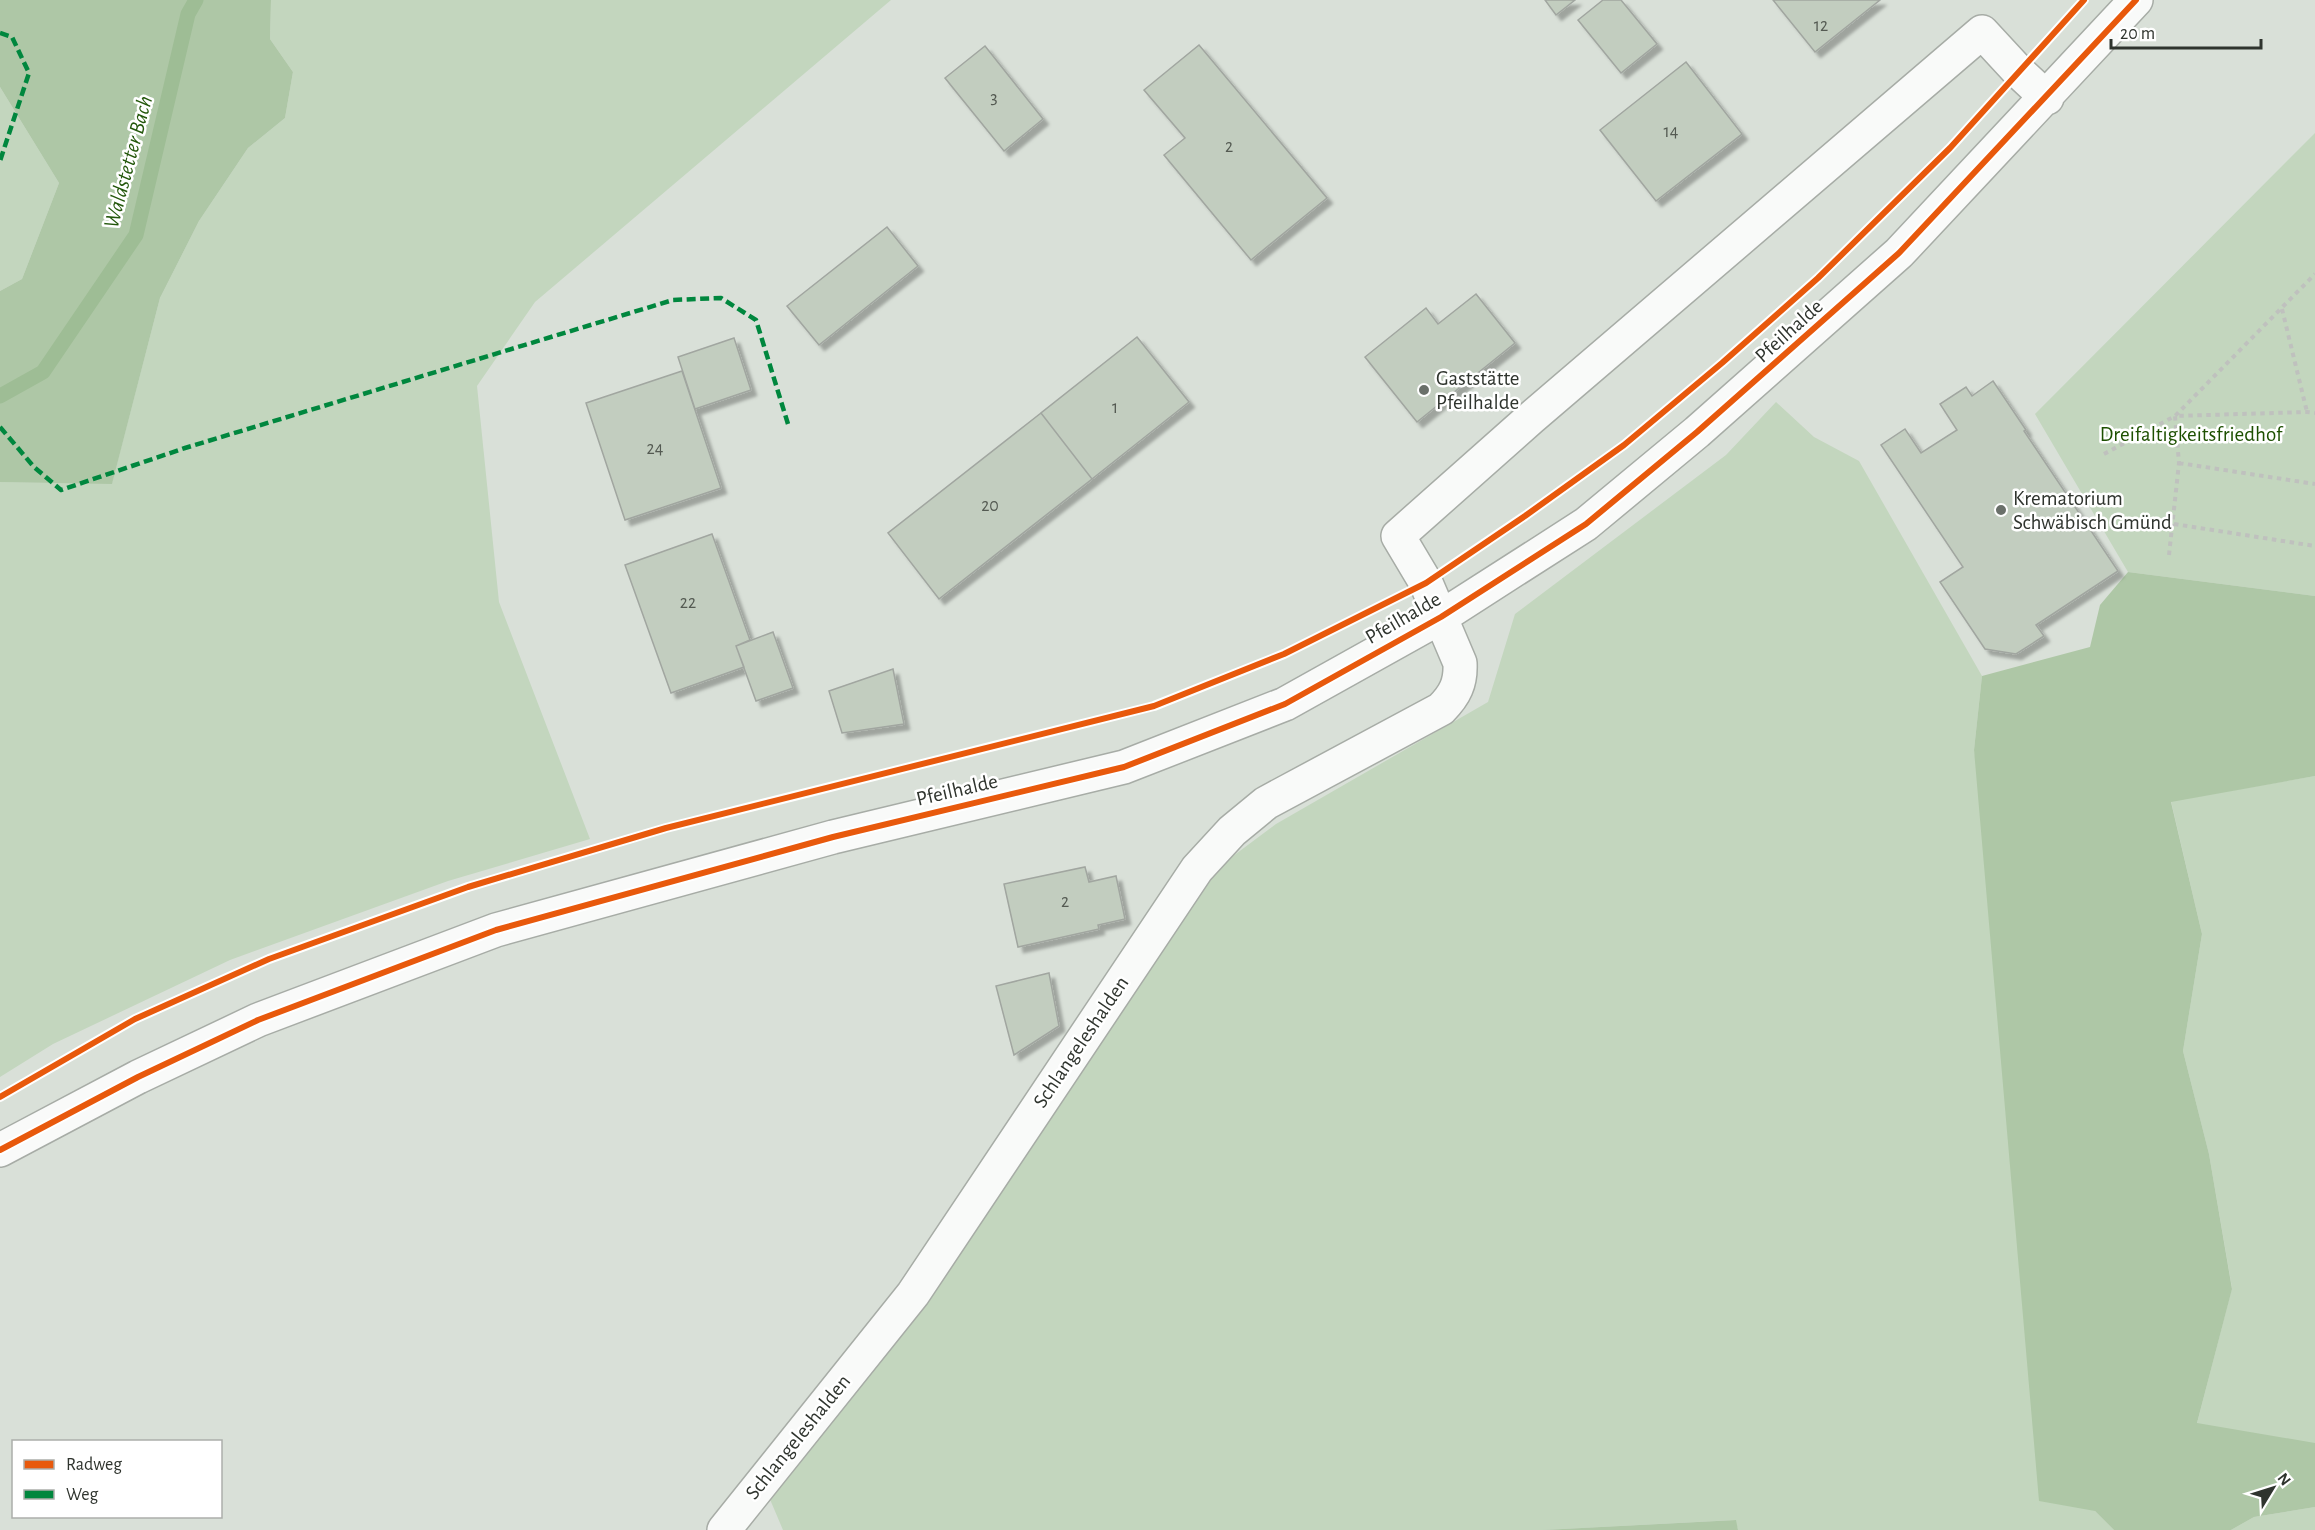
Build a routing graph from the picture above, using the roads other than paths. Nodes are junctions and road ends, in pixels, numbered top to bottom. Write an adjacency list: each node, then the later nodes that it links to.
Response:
1 (2136, 0): 2 (street, Pfeilhalde)
2 (2046, 98): 3 (street, Pfeilhalde); 3 (street, Pfeilhalde)
3 (1441, 616): 4 (street, Pfeilhalde); 5 (street, Schlangeleshalden)
4 (0, 1150)
5 (724, 1530)

